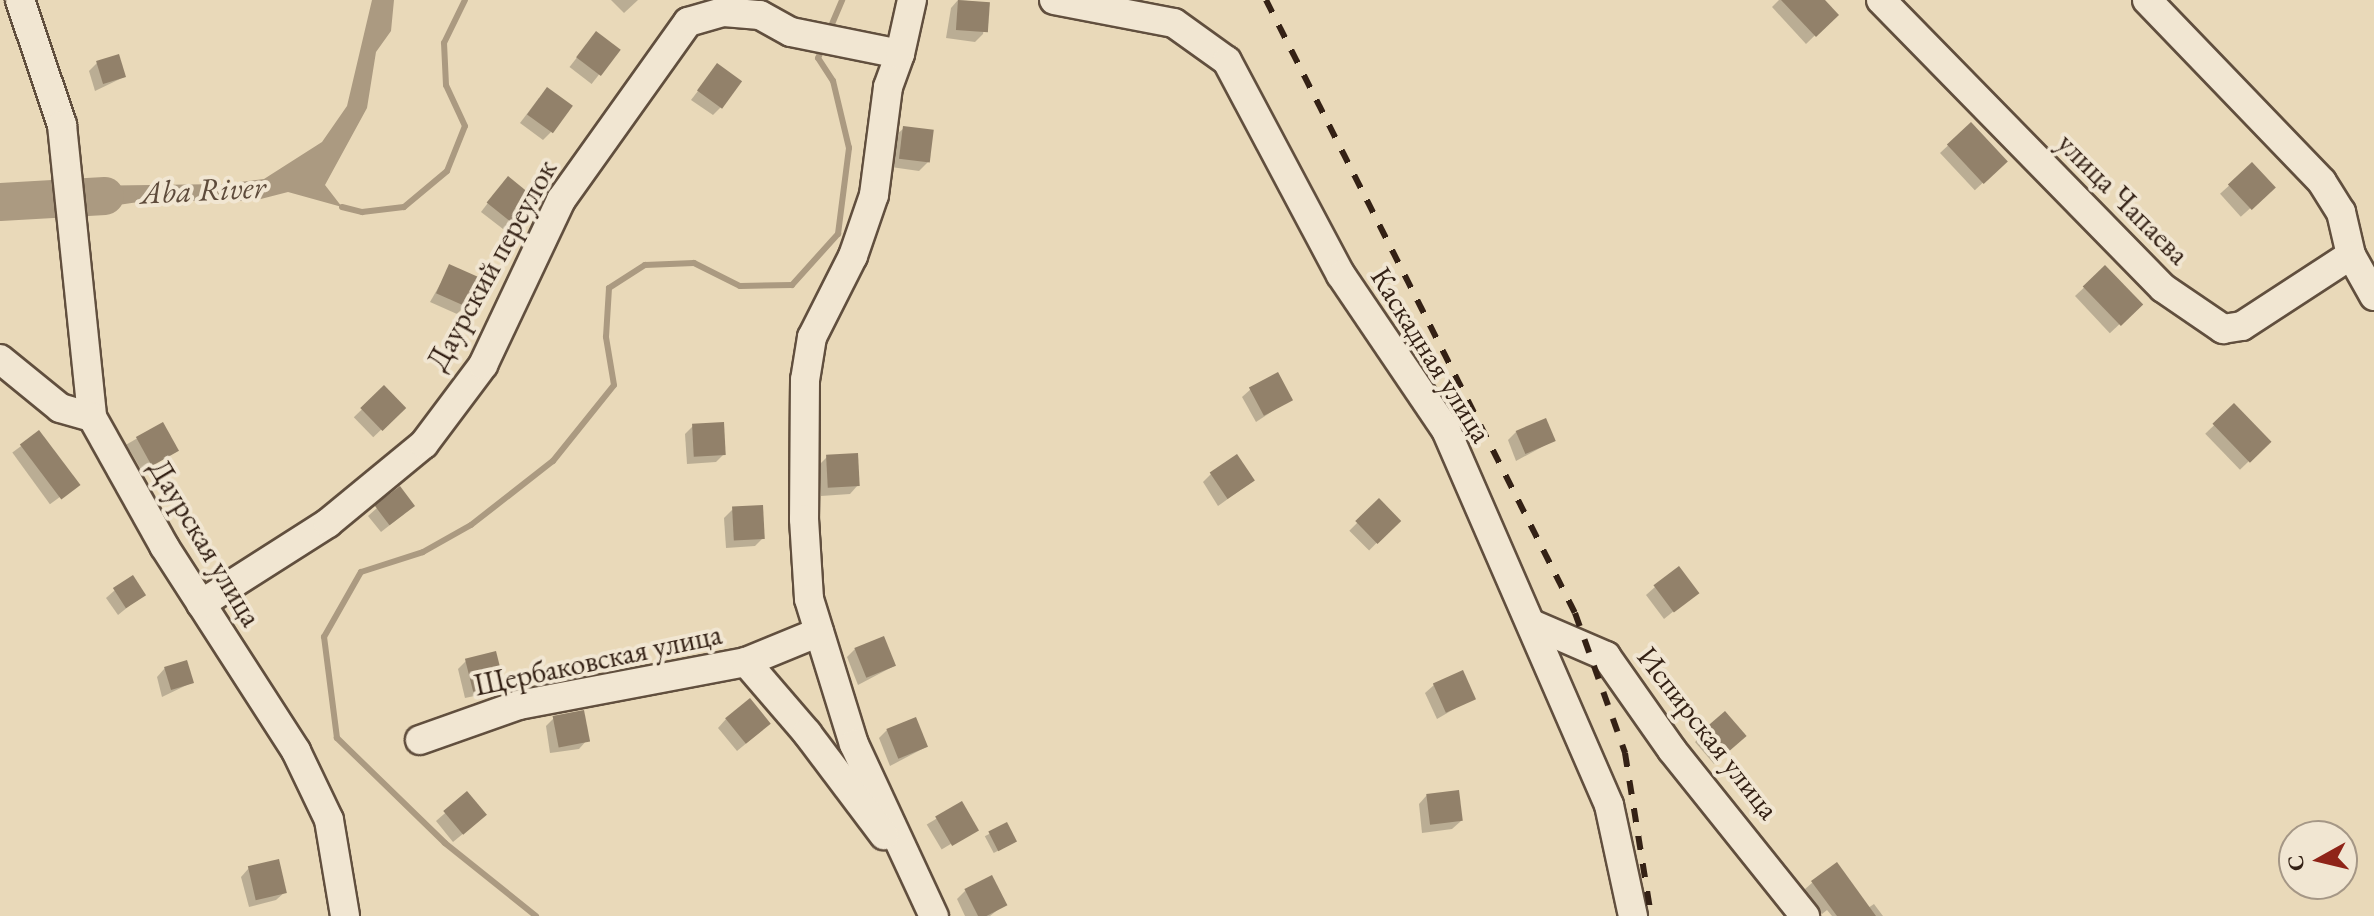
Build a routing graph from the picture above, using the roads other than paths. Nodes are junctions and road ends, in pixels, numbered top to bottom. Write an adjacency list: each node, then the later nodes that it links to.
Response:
1 (20, 0): 10 (street, Даурская улица)
2 (912, 0): 6 (street, Щербаковская улица)
3 (1054, 0): 12 (street, Каскадная улица)
4 (2147, 0): 7 (street)
5 (1891, 3): 7 (street, улица Чапаева)
6 (900, 54): 11 (street, Даурский переулок); 13 (street, Щербаковская улица)
7 (2351, 255): 8 (street)
8 (2374, 296)
9 (0, 359): 10 (street)
10 (92, 417): 11 (street, Даурская улица)
11 (201, 604): 17 (street, Даурская улица)
12 (1532, 624): 19 (street, Каскадная улица); 20 (street, Испирская улица)
13 (819, 632): 14 (street, Щербаковская улица); 16 (street, Щербаковская улица)
14 (746, 662): 15 (street, Щербаковская улица); 16 (street, Щербаковская улица)
15 (420, 740)
16 (921, 884): 18 (street, Щербаковская улица)
17 (345, 916)
18 (934, 916)
19 (1633, 916)
20 (1805, 916)

